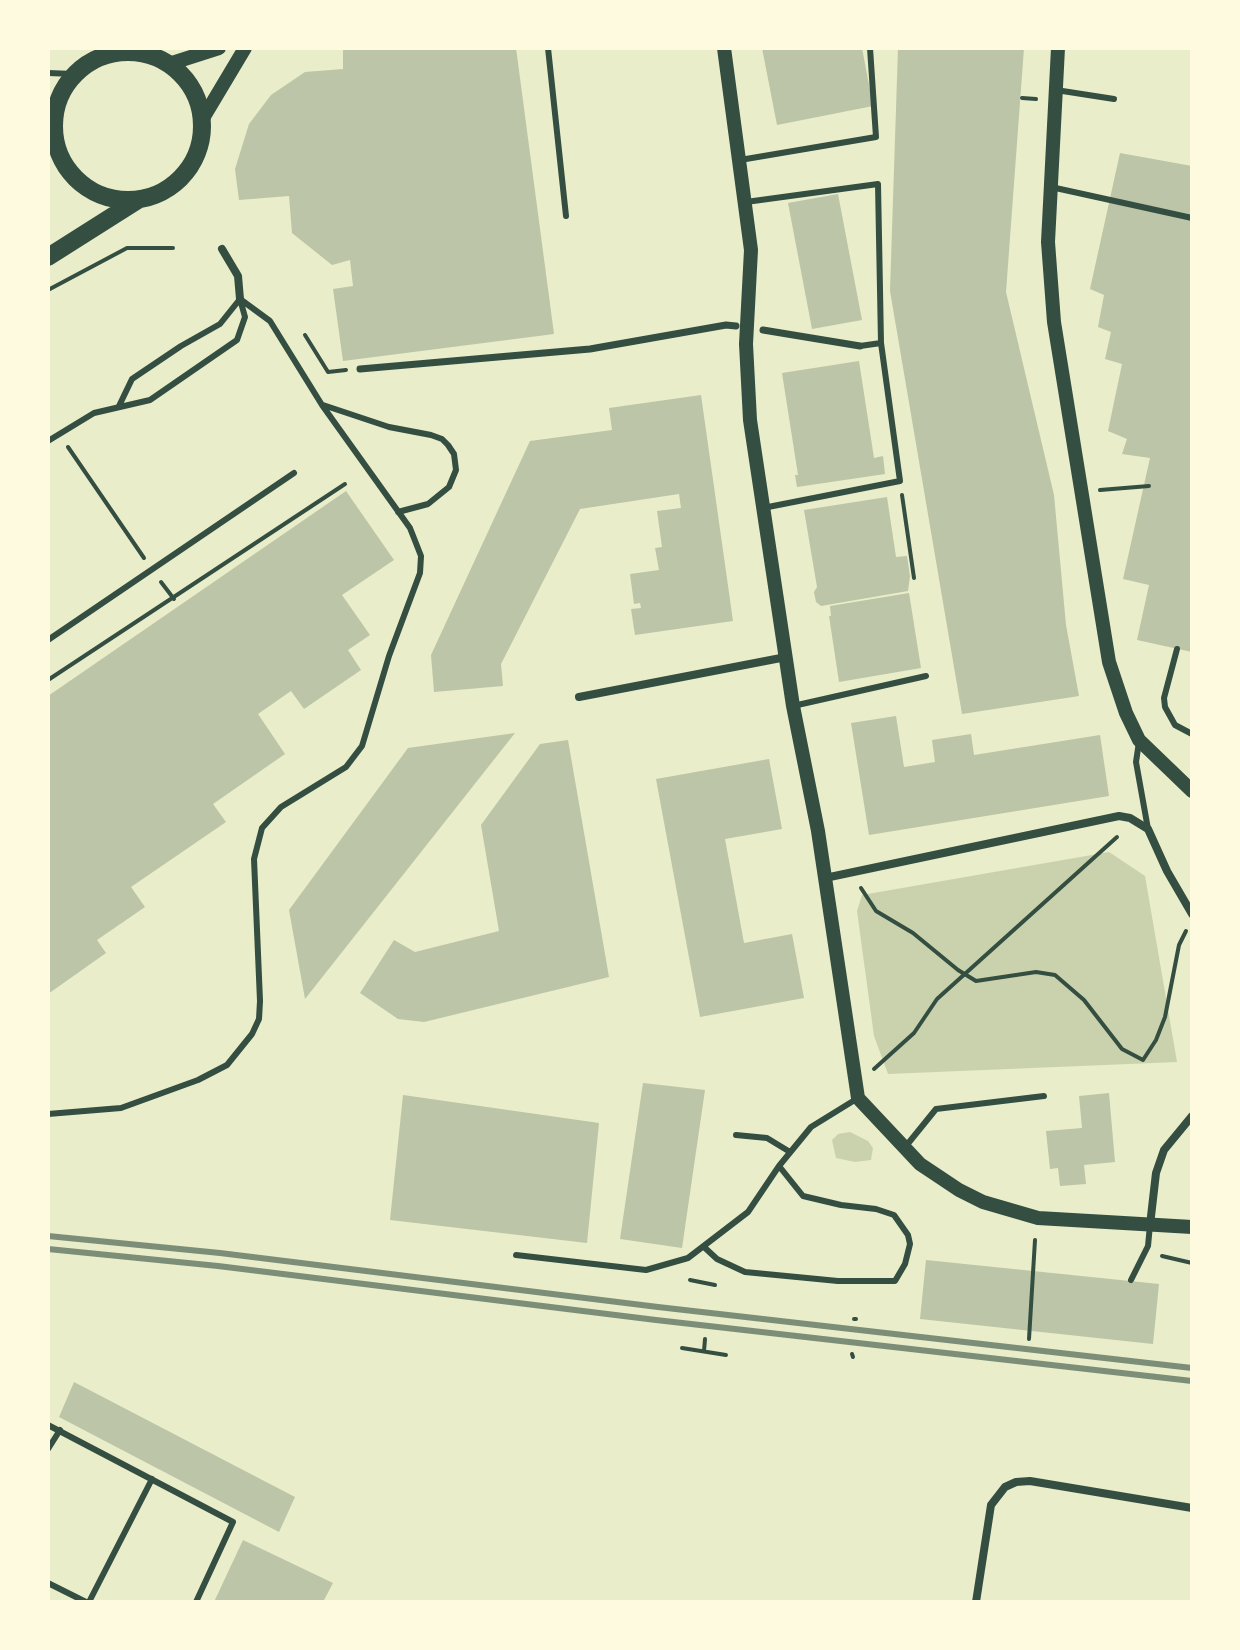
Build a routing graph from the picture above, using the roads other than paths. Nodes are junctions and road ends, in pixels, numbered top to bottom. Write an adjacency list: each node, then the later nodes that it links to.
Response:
1 (85, 48): 10 (main road)
2 (219, 48): 8 (street)
3 (245, 48): 13 (street)
4 (548, 48): 20 (lane)
5 (724, 48): 15 (street)
6 (870, 48): 15 (lane)
7 (1058, 48): 11 (street)
8 (164, 58): 10 (main road); 13 (main road)
9 (48, 73): 10 (lane)
10 (74, 74): 14 (main road)
11 (1056, 90): 12 (lane); 17 (street)
12 (1114, 99)
13 (202, 120): 18 (main road)
14 (55, 147): 16 (main road); 18 (main road)
15 (740, 160): 19 (street)
16 (48, 174)
17 (1051, 187): 21 (lane); 43 (street)
18 (140, 199): 23 (main road)
19 (746, 202): 27 (lane); 34 (street)
20 (566, 216)
21 (1192, 218)
22 (222, 249): 24 (street)
23 (48, 257)
24 (240, 299): 30 (lane); 31 (lane); 31 (lane)
25 (736, 326): 29 (street)
26 (763, 330): 28 (street)
27 (881, 343): 28 (lane); 34 (lane)
28 (860, 346)
29 (360, 369)
30 (322, 405): 35 (lane); 35 (lane)
31 (119, 406): 32 (lane)
32 (48, 441)
33 (294, 473): 36 (lane)
34 (762, 508): 38 (street)
35 (398, 512): 50 (lane)
36 (48, 640)
37 (1177, 649): 42 (lane)
38 (786, 657): 40 (street); 41 (street)
39 (926, 676): 41 (lane)
40 (579, 697)
41 (793, 706): 46 (street)
42 (1192, 734)
43 (1139, 740): 44 (street); 45 (lane)
44 (1192, 791)
45 (1148, 829): 46 (street); 47 (street)
46 (825, 878): 49 (street)
47 (1192, 914)
48 (1044, 1096): 53 (lane)
49 (858, 1098): 53 (street); 54 (lane)
50 (48, 1114)
51 (1192, 1116): 56 (street)
52 (736, 1135): 54 (lane)
53 (904, 1149): 56 (street)
54 (790, 1152): 55 (lane)
55 (779, 1166): 58 (lane); 58 (lane)
56 (1150, 1225): 57 (street); 60 (lane)
57 (1192, 1227)
58 (704, 1247): 59 (lane)
59 (516, 1255)
60 (1131, 1280)
61 (48, 1425): 62 (lane)
62 (60, 1430): 63 (lane); 64 (lane)
63 (48, 1449)
64 (152, 1479): 67 (lane); 68 (lane)
65 (1192, 1508): 69 (street)
66 (48, 1583): 67 (lane)
67 (88, 1602)
68 (196, 1602)
69 (976, 1602)

